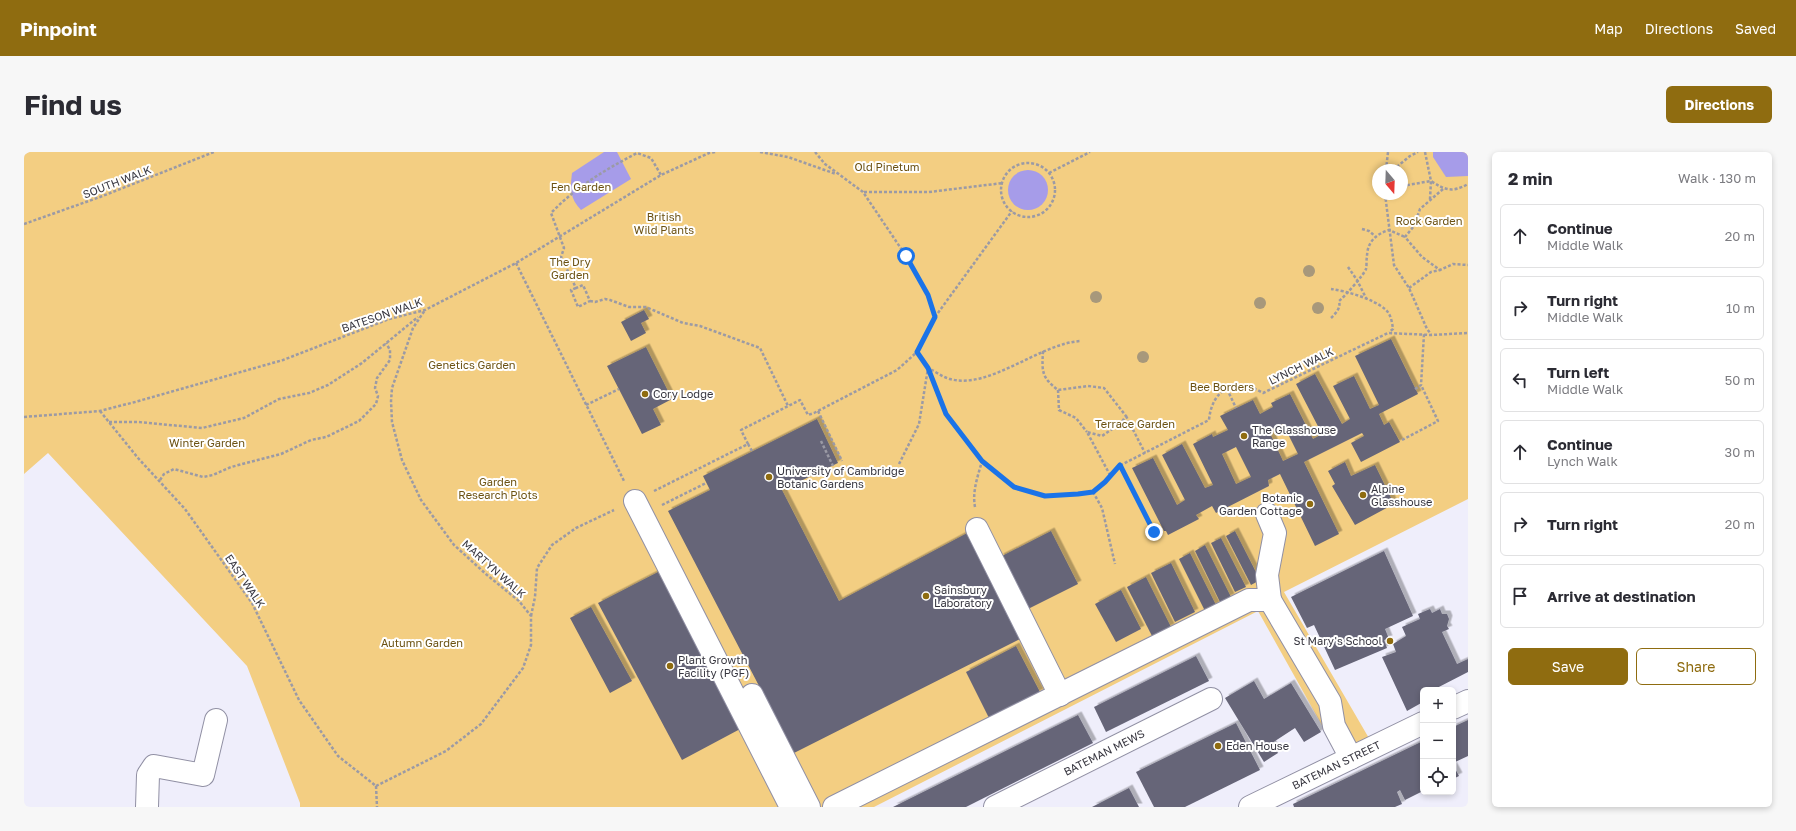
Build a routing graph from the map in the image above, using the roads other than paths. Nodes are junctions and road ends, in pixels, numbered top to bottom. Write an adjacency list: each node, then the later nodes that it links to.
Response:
1 (638, 508): 15 (street)
2 (1267, 514): 4 (street)
3 (977, 529): 6 (street)
4 (1270, 600): 6 (street); 12 (street)
5 (752, 695): 16 (street)
6 (1060, 695): 17 (street)
7 (1212, 699): 18 (street, BATEMAN MEWS)
8 (1468, 700): 9 (street)
9 (1456, 706)
10 (216, 720): 14 (street)
11 (1421, 723): 12 (street, BATEMAN STREET)
12 (1351, 758): 13 (street, BATEMAN STREET)
13 (1274, 802): 19 (street, BATEMAN STREET)
14 (147, 807)
15 (791, 807)
16 (809, 807)
17 (834, 807)
18 (997, 807)
19 (1250, 807)

